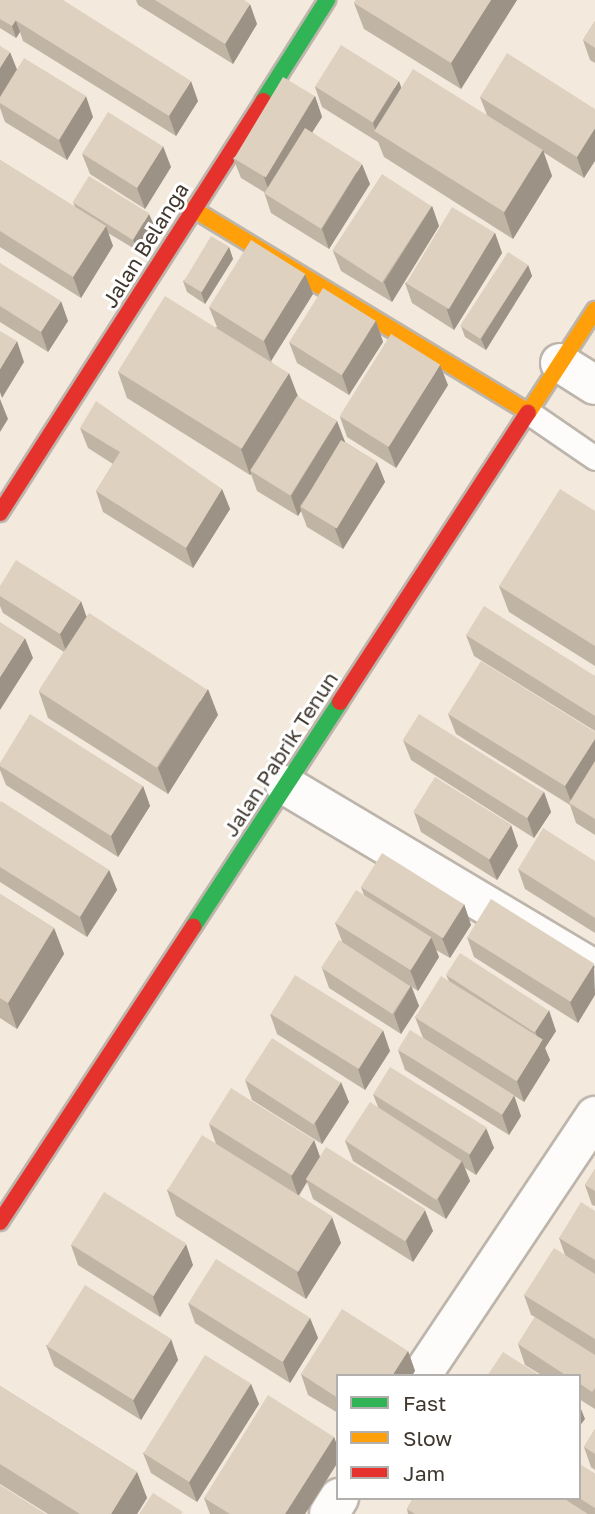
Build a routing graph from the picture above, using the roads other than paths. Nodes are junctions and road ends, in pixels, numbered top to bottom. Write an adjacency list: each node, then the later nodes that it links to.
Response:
1 (314, 5): 2 (street, Jalan Belanga)
2 (193, 209): 6 (street); 8 (street, Jalan Belanga)
3 (595, 310): 4 (street, Jalan Pabrik Tenun)
4 (560, 363): 5 (street); 6 (street, Jalan Pabrik Tenun)
5 (595, 386)
6 (528, 412): 7 (lane); 9 (street, Jalan Pabrik Tenun)
7 (595, 458)
8 (0, 513)
9 (285, 785): 10 (street); 12 (street, Jalan Pabrik Tenun)
10 (595, 970)
11 (595, 1116): 13 (street)
12 (0, 1222)
13 (422, 1374)

